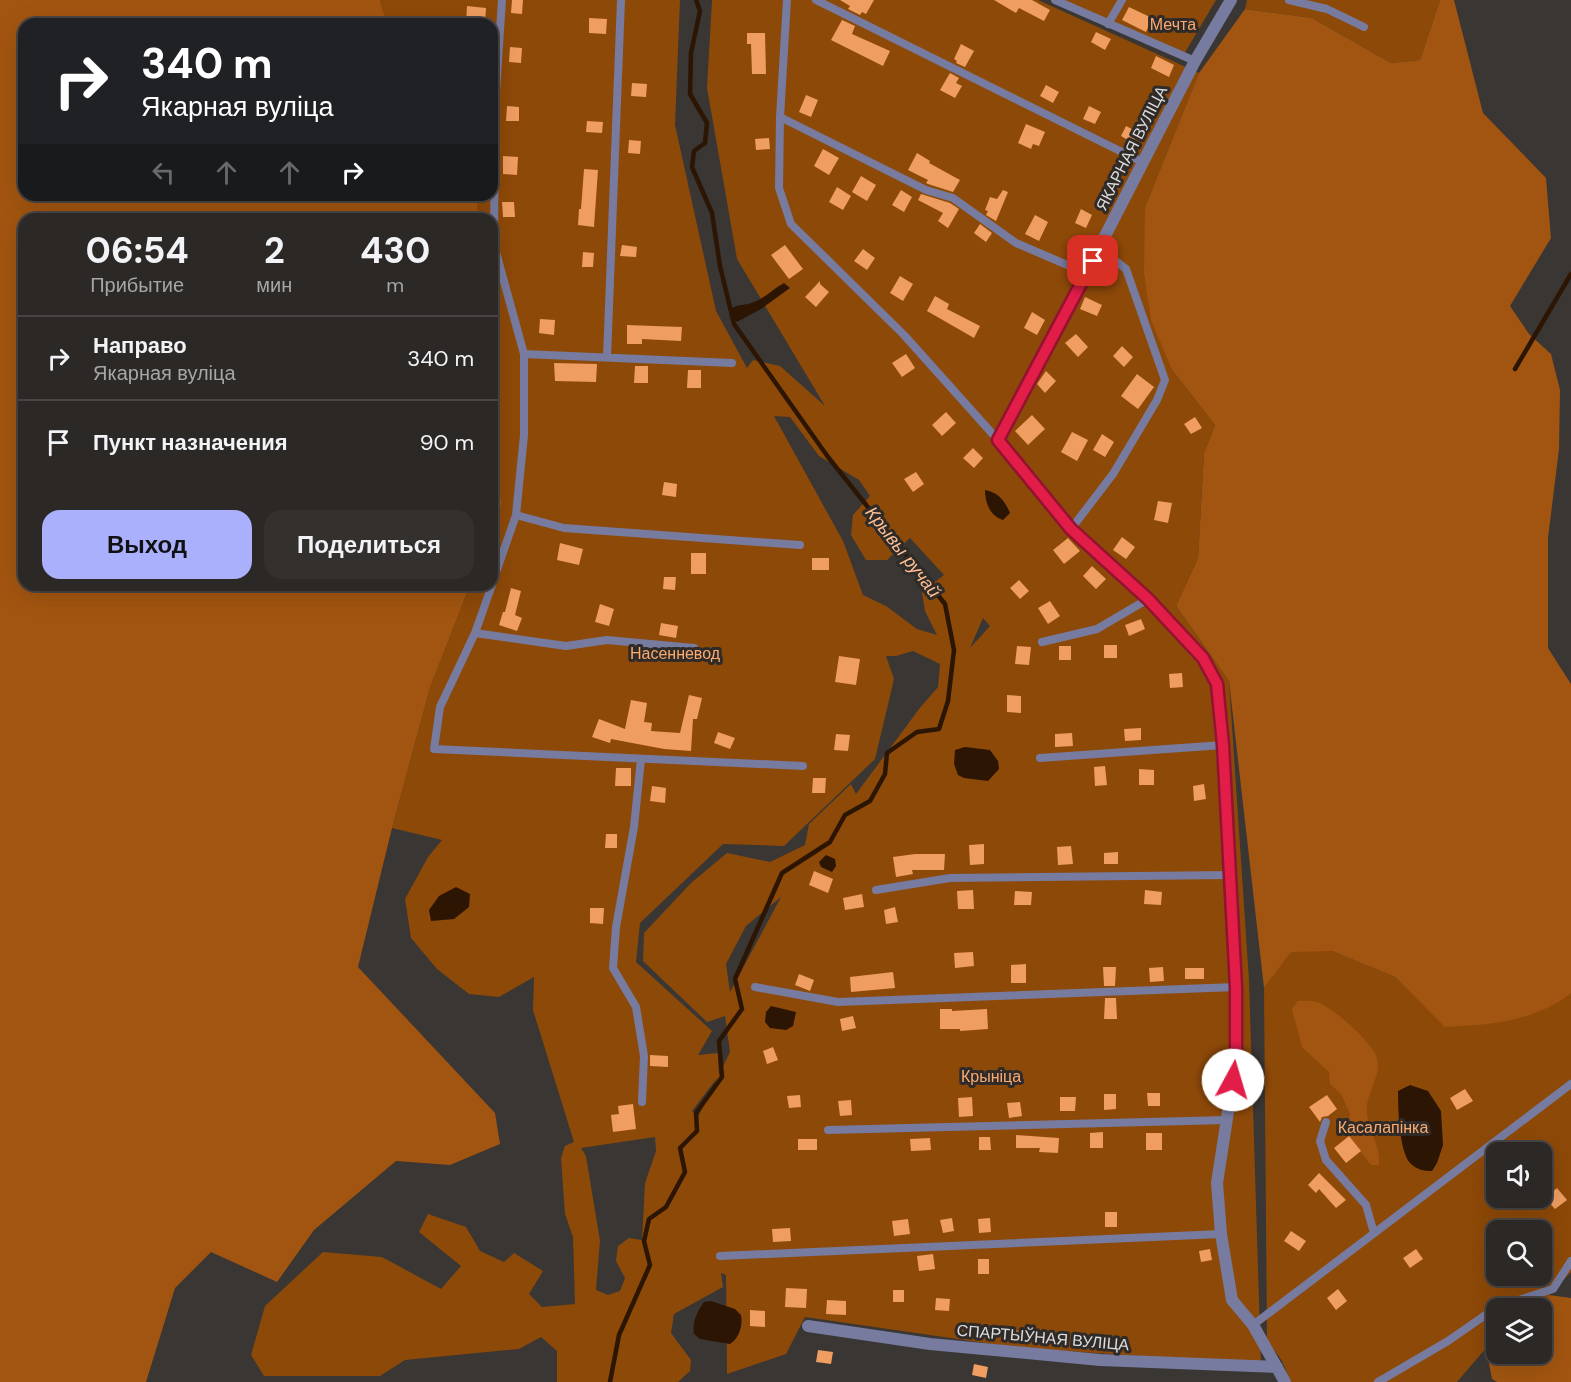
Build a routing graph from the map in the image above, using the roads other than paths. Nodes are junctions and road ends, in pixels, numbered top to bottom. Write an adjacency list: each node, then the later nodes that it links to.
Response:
1 (502, 0): 11 (lane)
2 (621, 0): 19 (lane)
3 (787, 0): 13 (lane)
4 (816, 0): 14 (lane)
5 (1054, 0): 9 (lane)
6 (1122, 0): 9 (lane)
7 (1230, 0): 12 (street, ЯКАРНАЯ ВУЛІЦА)
8 (1289, 0): 10 (lane)
9 (1108, 24): 12 (lane)
10 (1364, 27)
11 (498, 61)
12 (1195, 61): 14 (street, ЯКАРНАЯ ВУЛІЦА)
13 (780, 117): 17 (lane); 21 (lane)
14 (1142, 162): 15 (street, ЯКАРНАЯ ВУЛІЦА)
15 (1099, 248): 17 (street, ЯКАРНАЯ ВУЛІЦА); 23 (lane)
16 (498, 259): 18 (lane)
17 (1086, 273): 21 (street, ЯКАРНАЯ ВУЛІЦА)
18 (525, 354): 19 (lane); 22 (lane)
19 (607, 357): 20 (lane)
20 (732, 363)
21 (998, 440): 23 (street)
22 (516, 515): 24 (lane); 25 (lane)
23 (1071, 529): 27 (street)
24 (800, 545)
25 (498, 568)
26 (490, 591): 28 (lane)
27 (1148, 599): 29 (lane); 31 (street)
28 (475, 633): 30 (lane); 33 (lane)
29 (1042, 642)
30 (694, 648)
31 (1223, 745): 32 (lane); 35 (street)
32 (1040, 758)
33 (641, 759): 34 (lane); 40 (lane)
34 (803, 766)
35 (1231, 875): 36 (lane); 38 (street)
36 (876, 890)
37 (755, 987): 38 (lane)
38 (1236, 987): 41 (street)
39 (1571, 1084): 44 (lane)
40 (642, 1102)
41 (1227, 1120): 43 (lane); 45 (street)
42 (1326, 1122): 44 (lane)
43 (828, 1130)
44 (1374, 1233): 48 (lane)
45 (1221, 1234): 46 (lane); 48 (street)
46 (720, 1256)
47 (1571, 1260): 52 (lane)
48 (1253, 1325): 50 (street)
49 (808, 1326): 50 (street, СПАРТЫЎНАЯ ВУЛІЦА)
50 (1277, 1367): 51 (street)
51 (1285, 1382)
52 (1378, 1382)

